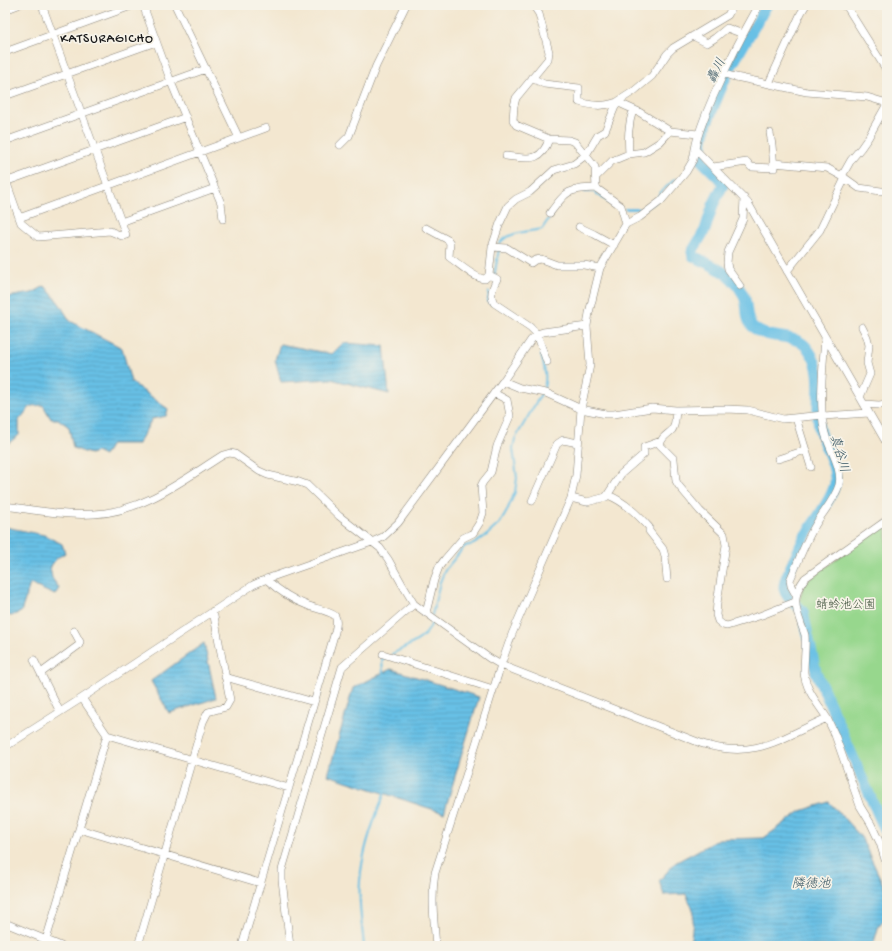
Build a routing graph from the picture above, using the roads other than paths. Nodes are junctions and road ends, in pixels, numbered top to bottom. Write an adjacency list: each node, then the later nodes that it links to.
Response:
1 (18, 5): 12 (street)
2 (42, 5): 14 (street)
3 (134, 5): 14 (street)
4 (143, 5): 16 (street)
5 (175, 5): 18 (street)
6 (406, 5): 38 (street)
7 (532, 5): 22 (street)
8 (733, 5): 15 (street)
9 (758, 5): 13 (street)
10 (806, 5): 24 (street)
11 (842, 5): 19 (street)
12 (5, 10)
13 (743, 34): 15 (street); 20 (street)
14 (53, 35): 17 (street); 21 (street)
15 (693, 36): 26 (street)
16 (156, 42): 21 (street); 23 (street)
17 (5, 52)
18 (206, 69): 23 (street); 35 (street)
19 (887, 70)
20 (724, 73): 24 (street); 34 (street)
21 (67, 74): 25 (street); 29 (street)
22 (532, 78): 26 (street); 36 (street)
23 (171, 82): 29 (street); 30 (street)
24 (769, 83): 27 (street)
25 (5, 96)
26 (617, 102): 28 (street); 43 (street)
27 (887, 102): 48 (street)
28 (633, 110): 32 (street); 42 (street)
29 (82, 114): 37 (street); 39 (street)
30 (186, 117): 39 (street); 41 (street)
31 (266, 128): 35 (street)
32 (670, 131): 34 (street); 42 (street)
33 (770, 133): 45 (street)
34 (698, 134): 40 (street)
35 (239, 138): 41 (street)
36 (549, 139): 43 (street); 44 (street)
37 (5, 141)
38 (340, 145)
39 (94, 149): 49 (street); 50 (street)
40 (696, 151): 46 (street); 59 (street)
41 (200, 152): 50 (street); 51 (street)
42 (629, 154): 47 (street)
43 (586, 155): 47 (street); 63 (street)
44 (506, 156)
45 (774, 163): 46 (street); 48 (street)
46 (713, 167): 54 (street)
47 (596, 176): 52 (street)
48 (844, 177): 53 (street); 65 (street)
49 (5, 181): 56 (street)
50 (108, 186): 56 (street); 58 (street)
51 (215, 188): 57 (street); 58 (street)
52 (596, 188): 55 (street); 59 (street)
53 (882, 192)
54 (744, 198): 65 (street); 67 (street)
55 (550, 213)
56 (19, 218): 58 (street)
57 (223, 219)
58 (121, 222)
59 (626, 224): 62 (street)
60 (426, 228): 66 (street)
61 (579, 228): 62 (street)
62 (614, 245): 64 (street)
63 (492, 247): 64 (street); 66 (street)
64 (600, 268): 68 (street)
65 (787, 271): 71 (street)
66 (489, 275): 70 (street)
67 (740, 286)
68 (587, 326): 70 (street); 78 (street)
69 (862, 327): 75 (street)
70 (537, 334): 72 (street); 73 (street)
71 (825, 337): 75 (street); 81 (street)
72 (547, 362)
73 (502, 381): 74 (street); 78 (street)
74 (494, 393): 94 (street); 100 (street)
75 (860, 397): 76 (street)
76 (864, 404): 77 (street); 80 (street)
77 (887, 404)
78 (581, 409): 79 (street); 84 (street)
79 (676, 410): 82 (street); 83 (street)
80 (869, 413): 81 (street); 85 (street)
81 (823, 416): 82 (street); 97 (street)
82 (796, 418): 86 (street)
83 (661, 441): 89 (street); 97 (street)
84 (578, 442): 90 (street); 91 (street)
85 (887, 444)
86 (806, 450): 87 (street); 88 (street)
87 (778, 460)
88 (811, 467)
89 (608, 495): 90 (street); 96 (street)
90 (571, 498): 104 (street)
91 (532, 500)
92 (5, 506): 94 (street)
93 (887, 520): 97 (street)
94 (372, 542): 95 (street); 98 (street)
95 (266, 579): 99 (street); 109 (street)
96 (667, 579)
97 (796, 599): 111 (street)
98 (414, 604): 100 (street); 125 (street)
99 (213, 612): 106 (street); 108 (street)
100 (426, 613): 104 (street)
101 (74, 631): 105 (street)
102 (383, 654): 107 (street)
103 (34, 660): 105 (street)
104 (501, 665): 107 (street); 111 (street)
105 (41, 673): 110 (street)
106 (226, 677): 109 (street); 114 (street)
107 (493, 690): 126 (street)
108 (82, 698): 110 (street); 112 (street)
109 (314, 702): 115 (street)
110 (60, 712): 113 (street)
111 (827, 718): 118 (street)
112 (107, 735): 114 (street); 116 (street)
113 (5, 747)
114 (192, 759): 115 (street); 117 (street)
115 (289, 788): 119 (street)
116 (79, 829): 117 (street); 121 (street)
117 (165, 855): 119 (street); 123 (street)
118 (887, 866)
119 (260, 883): 124 (street)
120 (5, 923): 121 (street)
121 (46, 940): 122 (street)
122 (61, 946)
123 (138, 946)
124 (242, 946)
125 (290, 946)
126 (436, 946)

